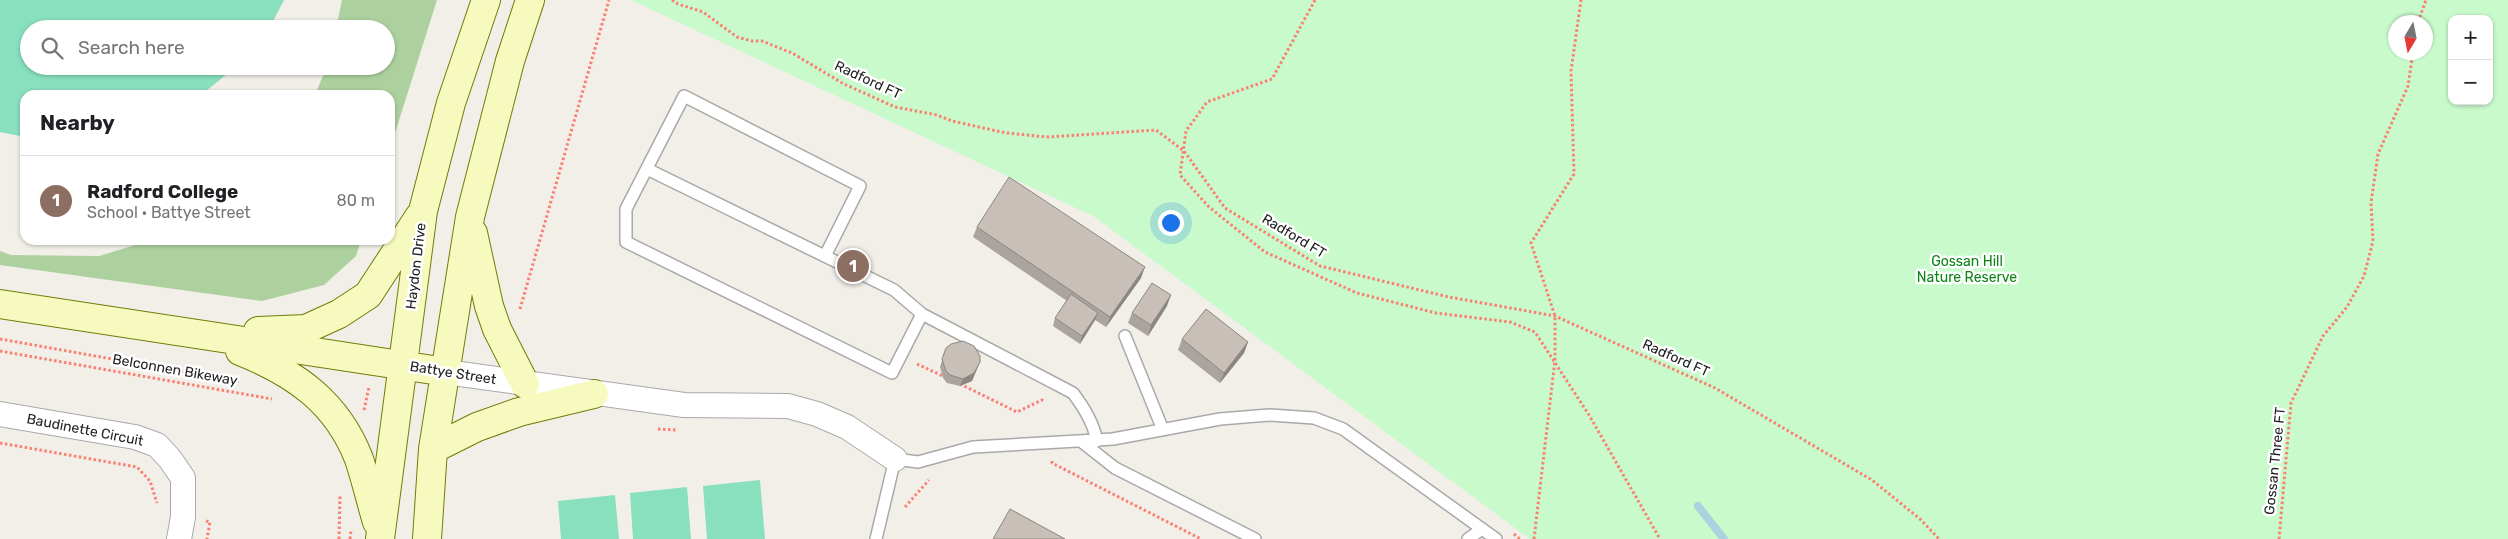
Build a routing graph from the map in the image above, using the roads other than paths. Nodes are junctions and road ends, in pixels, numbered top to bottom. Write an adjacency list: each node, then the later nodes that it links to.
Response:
1 (486, 0): 4 (main road, Haydon Drive)
2 (530, 0): 5 (main road)
3 (647, 169): 6 (lane); 6 (lane); 8 (lane)
4 (423, 211): 9 (main road); 11 (main road, Haydon Drive)
5 (470, 217): 12 (main road); 13 (main road)
6 (825, 256): 8 (lane)
7 (0, 304): 9 (main road, Battye Street)
8 (922, 314): 17 (lane)
9 (197, 334): 11 (main road, Battye Street); 22 (main road)
10 (1125, 336): 16 (lane)
11 (403, 365): 12 (main road, Battye Street); 22 (main road, Haydon Drive)
12 (446, 372): 13 (street, Battye Street); 19 (main road)
13 (525, 384): 14 (street, Battye Street)
14 (594, 394): 19 (main road); 20 (street, Battye Street)
15 (0, 414): 23 (street, Baudinette Circuit)
16 (1163, 430): 17 (lane); 21 (lane)
17 (1097, 441): 18 (lane)
18 (1082, 442): 20 (lane); 26 (lane)
19 (433, 450): 24 (main road)
20 (895, 459): 25 (lane)
21 (1482, 529): 27 (lane); 28 (lane)
22 (380, 536)
23 (179, 539)
24 (426, 539)
25 (876, 539)
26 (1255, 539)
27 (1468, 539)
28 (1496, 539)

